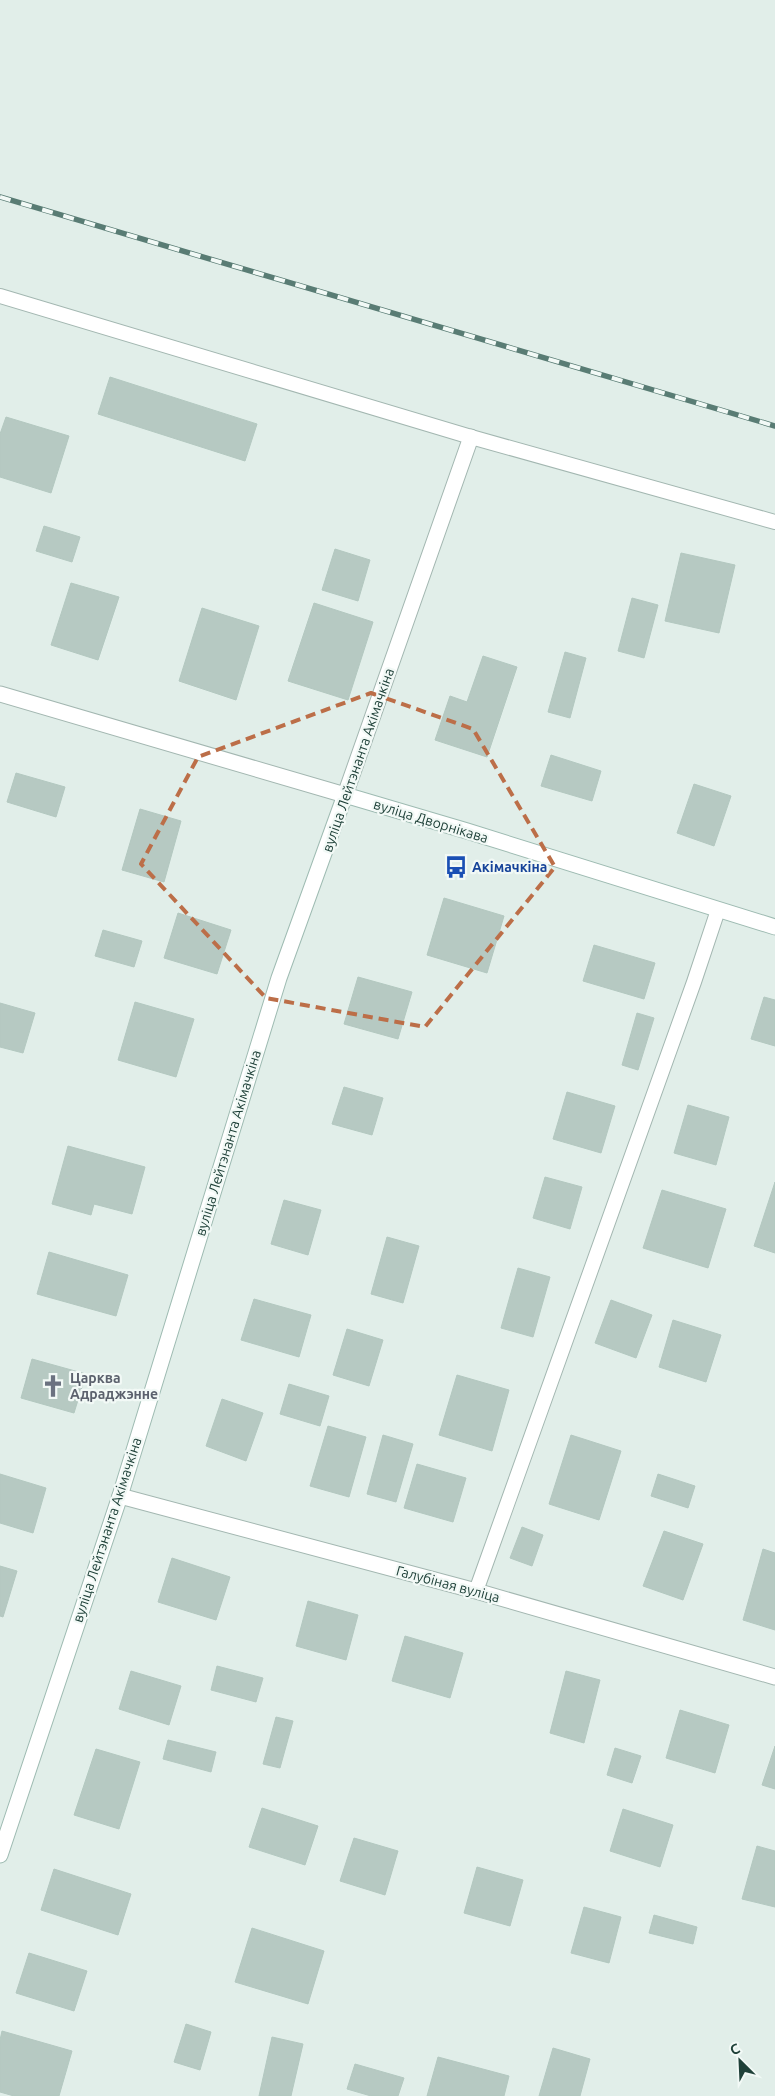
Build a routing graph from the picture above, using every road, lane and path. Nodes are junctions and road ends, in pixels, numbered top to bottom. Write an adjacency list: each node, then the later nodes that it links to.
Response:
1 (0, 296): 2 (lane)
2 (471, 436): 3 (lane); 5 (main road, вуліца Лейтэнанта Акімачкіна)
3 (775, 522)
4 (0, 694): 5 (main road, вуліца Дворнікава)
5 (345, 795): 6 (main road, вуліца Дворнікава); 8 (main road, вуліца Лейтэнанта Акімачкіна)
6 (718, 910): 7 (main road, вуліца Дворнікава); 9 (lane)
7 (775, 927)
8 (120, 1496): 9 (main road, Галубіная вуліца); 11 (main road, вуліца Лейтэнанта Акімачкіна)
9 (476, 1591): 10 (main road, Галубіная вуліца)
10 (775, 1677)
11 (0, 1855)

